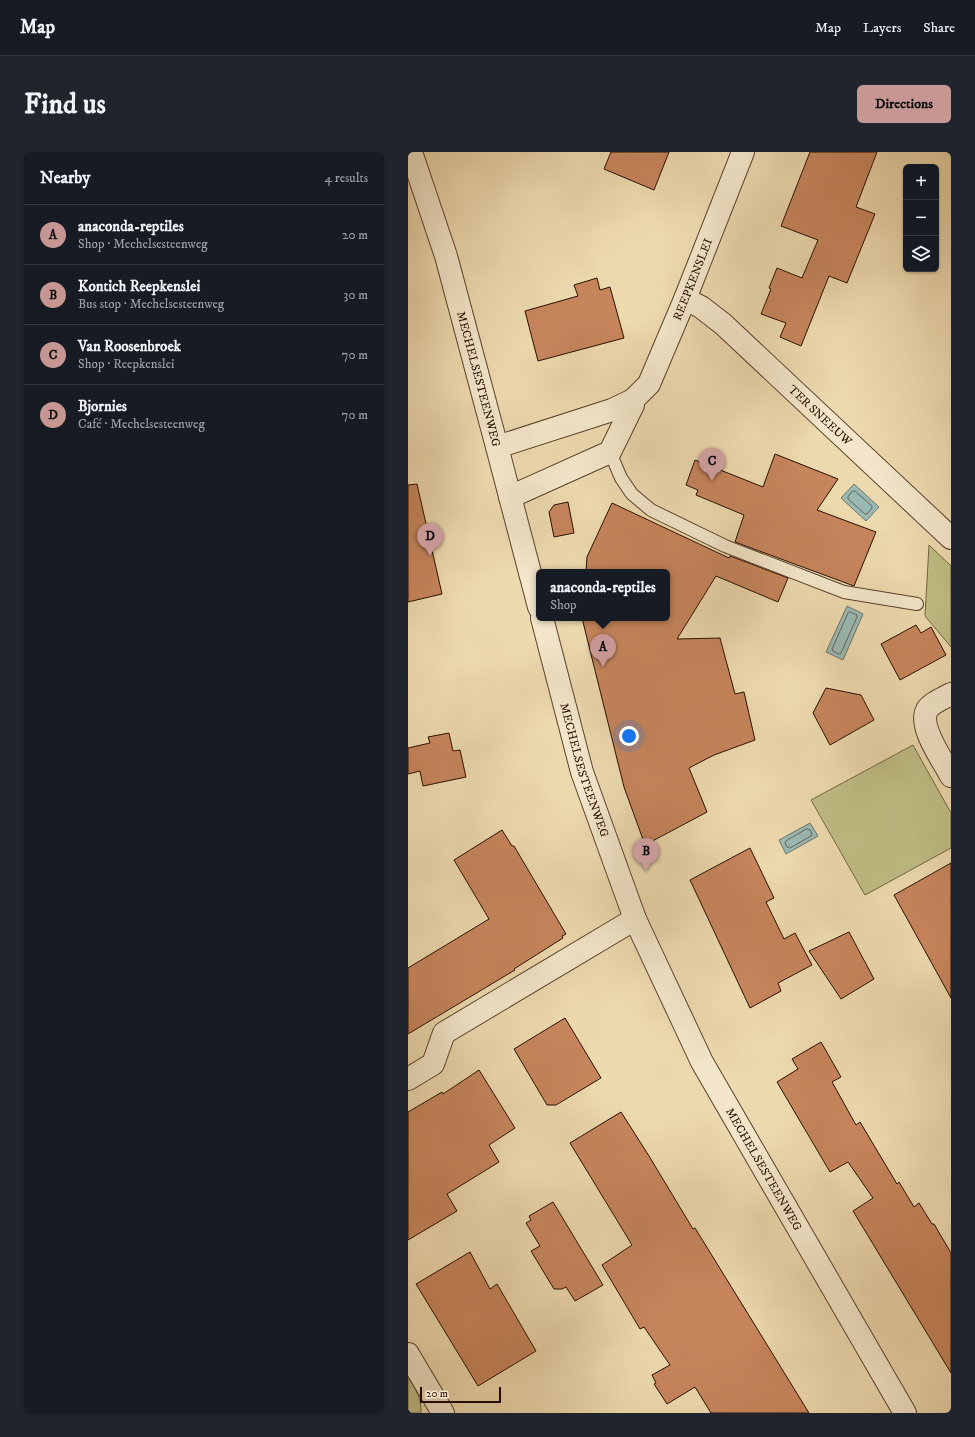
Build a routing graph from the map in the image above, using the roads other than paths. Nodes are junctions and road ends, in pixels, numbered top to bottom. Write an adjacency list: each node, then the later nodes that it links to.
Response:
1 (411, 152): 5 (street, MECHELSESTEENWEG)
2 (743, 152): 3 (street, REEPKENSLEI)
3 (685, 299): 4 (street, REEPKENSLEI); 8 (street, TER SNEEUW)
4 (633, 400): 5 (street, REEPKENSLEI); 6 (street, REEPKENSLEI)
5 (498, 447): 7 (street, MECHELSESTEENWEG)
6 (610, 452): 7 (street); 10 (lane)
7 (510, 497): 9 (street, MECHELSESTEENWEG)
8 (951, 538)
9 (536, 597)
10 (917, 604)
11 (543, 621): 14 (street, MECHELSESTEENWEG)
12 (951, 694): 13 (street)
13 (951, 776)
14 (635, 919): 15 (street); 18 (street, MECHELSESTEENWEG)
15 (408, 1079)
16 (408, 1354): 17 (street)
17 (443, 1413)
18 (905, 1413)

